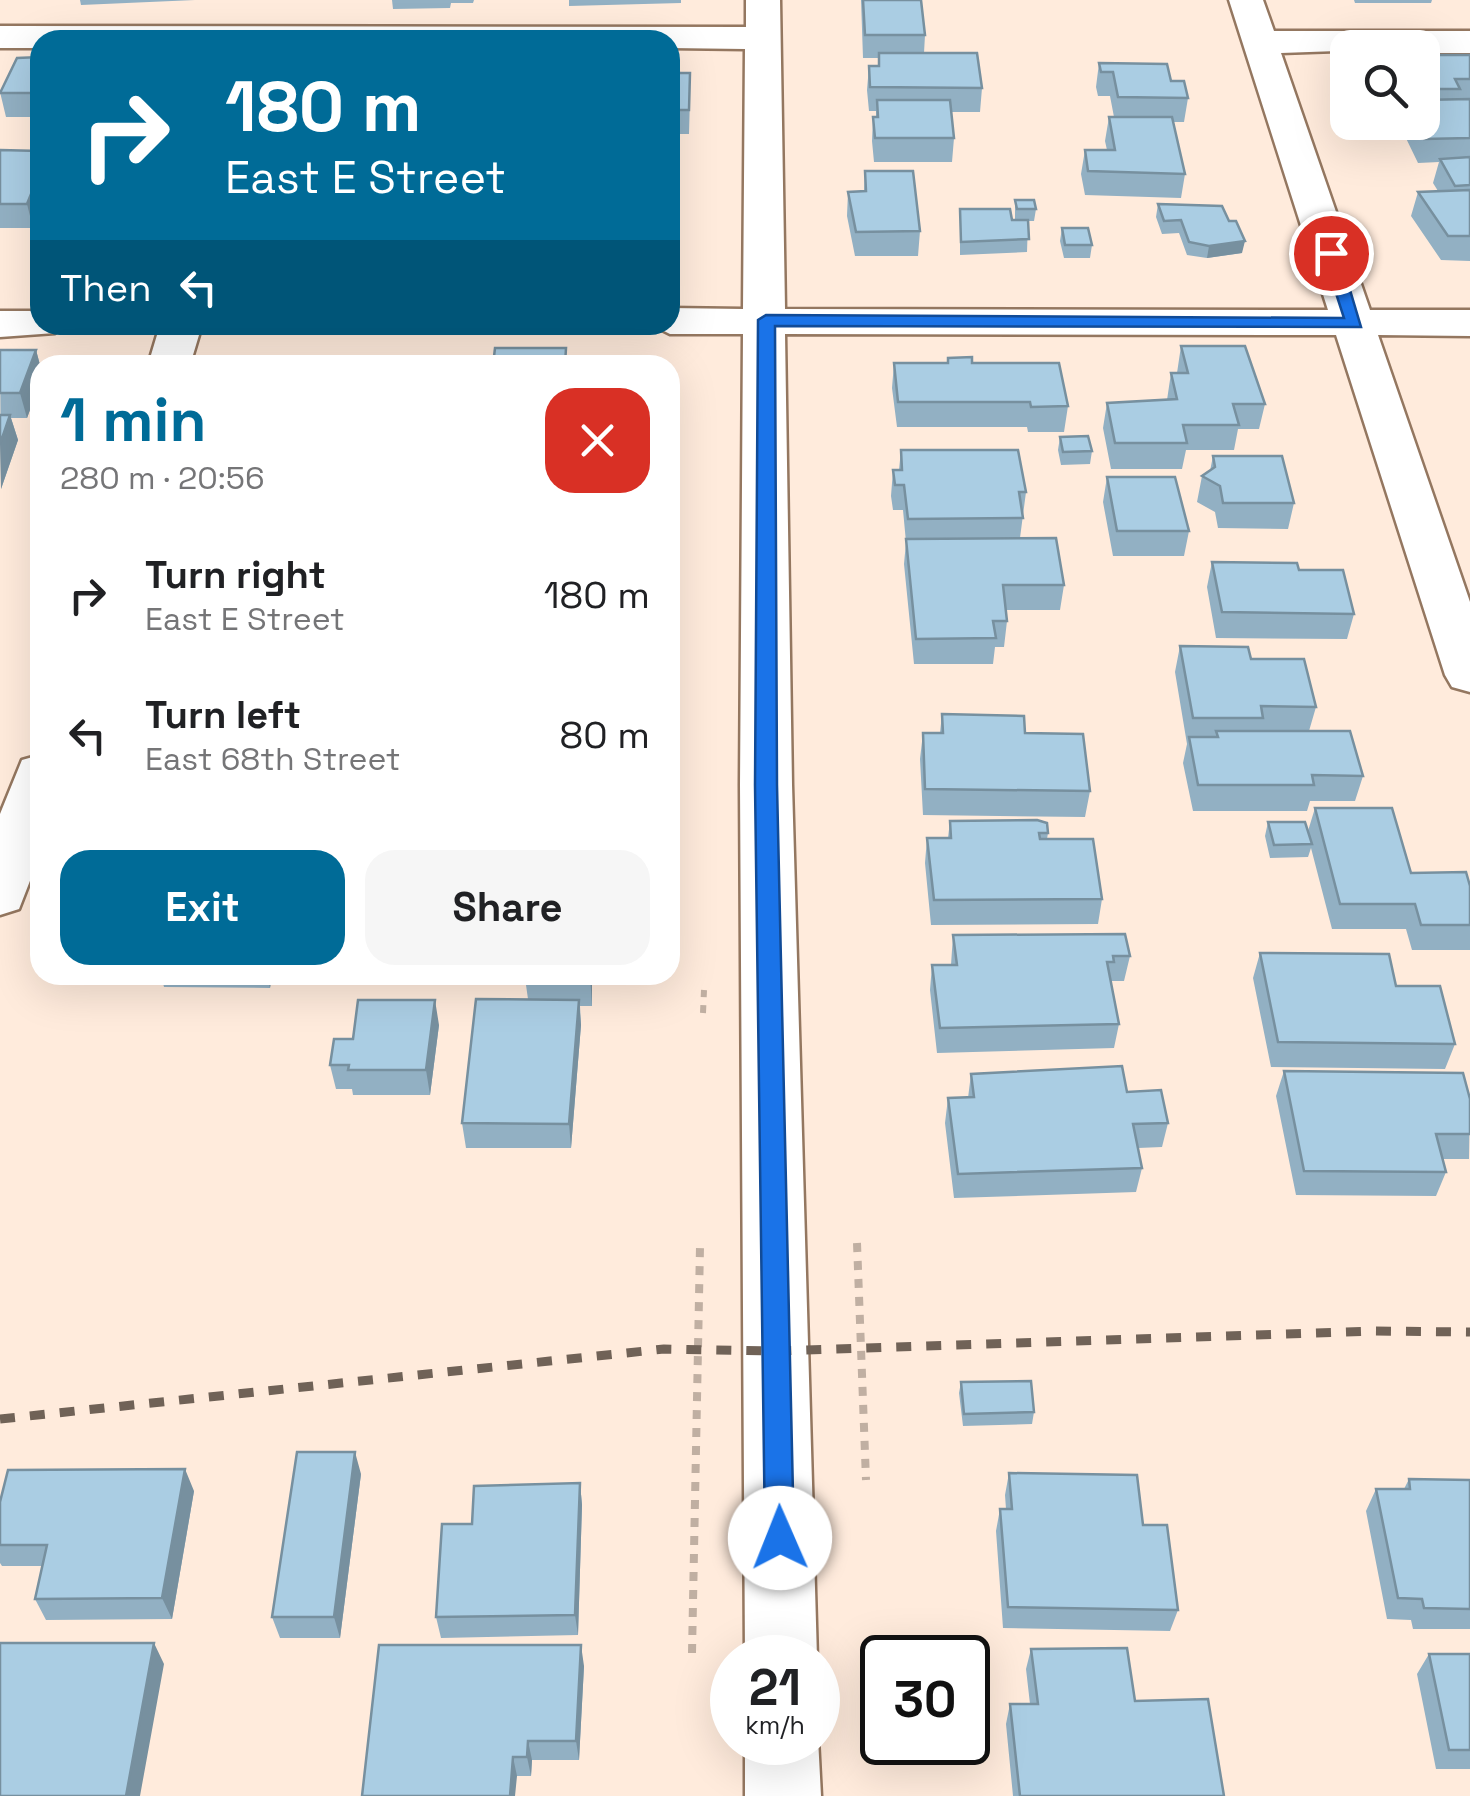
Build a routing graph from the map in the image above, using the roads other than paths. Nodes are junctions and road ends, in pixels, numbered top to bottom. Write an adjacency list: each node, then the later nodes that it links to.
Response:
1 (282, 0): 4 (street)
2 (1246, 0): 8 (street)
3 (762, 19): 5 (street); 10 (street)
4 (272, 30)
5 (444, 30)
6 (0, 38): 7 (street)
7 (30, 38)
8 (1260, 42): 9 (street); 13 (street)
9 (1470, 42)
10 (766, 320): 11 (street); 13 (street); 19 (street)
11 (680, 321)
12 (1470, 322): 13 (street)
13 (1355, 323): 16 (street)
14 (0, 324): 15 (street)
15 (30, 324)
16 (1470, 676)
17 (30, 803): 18 (street)
18 (0, 895)
19 (781, 1635)
20 (782, 1765): 21 (street)
21 (782, 1796)

